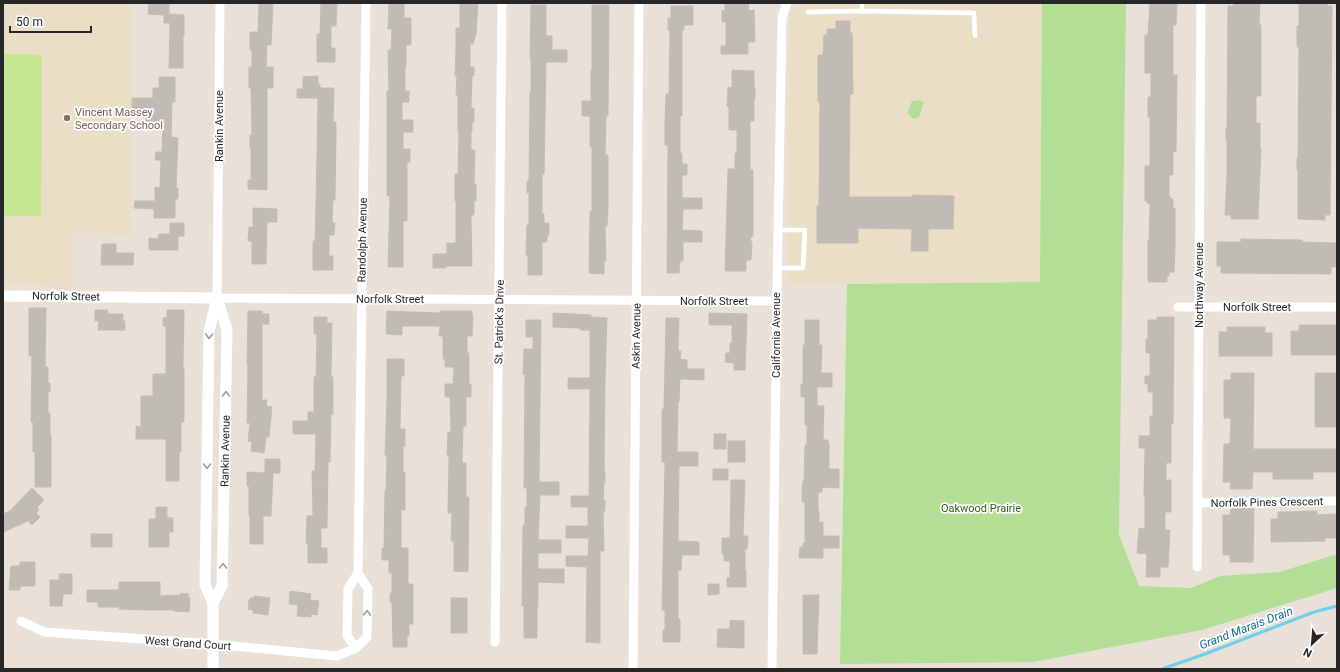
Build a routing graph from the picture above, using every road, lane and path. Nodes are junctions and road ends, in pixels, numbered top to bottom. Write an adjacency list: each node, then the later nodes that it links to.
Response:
1 (220, 3): 14 (street, Rankin Avenue)
2 (366, 3): 15 (street, Randolph Avenue)
3 (502, 3): 16 (street, St. Patrick's Drive)
4 (639, 3): 17 (street, Askin Avenue)
5 (787, 3): 11 (street, California Avenue)
6 (862, 3): 8 (lane)
7 (1201, 3): 19 (street, Northway Avenue)
8 (862, 11): 9 (lane); 10 (lane)
9 (808, 12)
10 (975, 36)
11 (778, 230): 12 (street, California Avenue); 12 (lane)
12 (777, 268): 18 (street, California Avenue)
13 (3, 296): 14 (street, Norfolk Street)
14 (217, 298): 15 (street, Norfolk Street); 26 (street, Rankin Avenue, one-way to 26); 26 (street, Rankin Avenue, one-way to 14)
15 (361, 299): 16 (street, Norfolk Street); 25 (street, Randolph Avenue)
16 (499, 300): 17 (street, Norfolk Street); 28 (street, St. Patrick's Drive)
17 (636, 300): 18 (street, Norfolk Street); 32 (street, Askin Avenue)
18 (777, 301): 33 (street, California Avenue)
19 (1199, 306): 20 (street, Norfolk Street); 21 (street, Norfolk Street); 23 (street, Northway Avenue)
20 (1178, 307)
21 (1337, 307)
22 (1337, 501): 23 (street, Norfolk Pines Crescent)
23 (1198, 503): 24 (street, Northway Avenue)
24 (1197, 567)
25 (358, 573): 29 (street, Randolph Avenue); 29 (street, one-way to 25)
26 (213, 602): 30 (street, Rankin Avenue)
27 (21, 621): 30 (street, West Grand Court)
28 (495, 642)
29 (356, 648): 30 (street, West Grand Court)
30 (213, 650): 31 (street, Rankin Avenue)
31 (213, 669)
32 (633, 669)
33 (772, 669)

